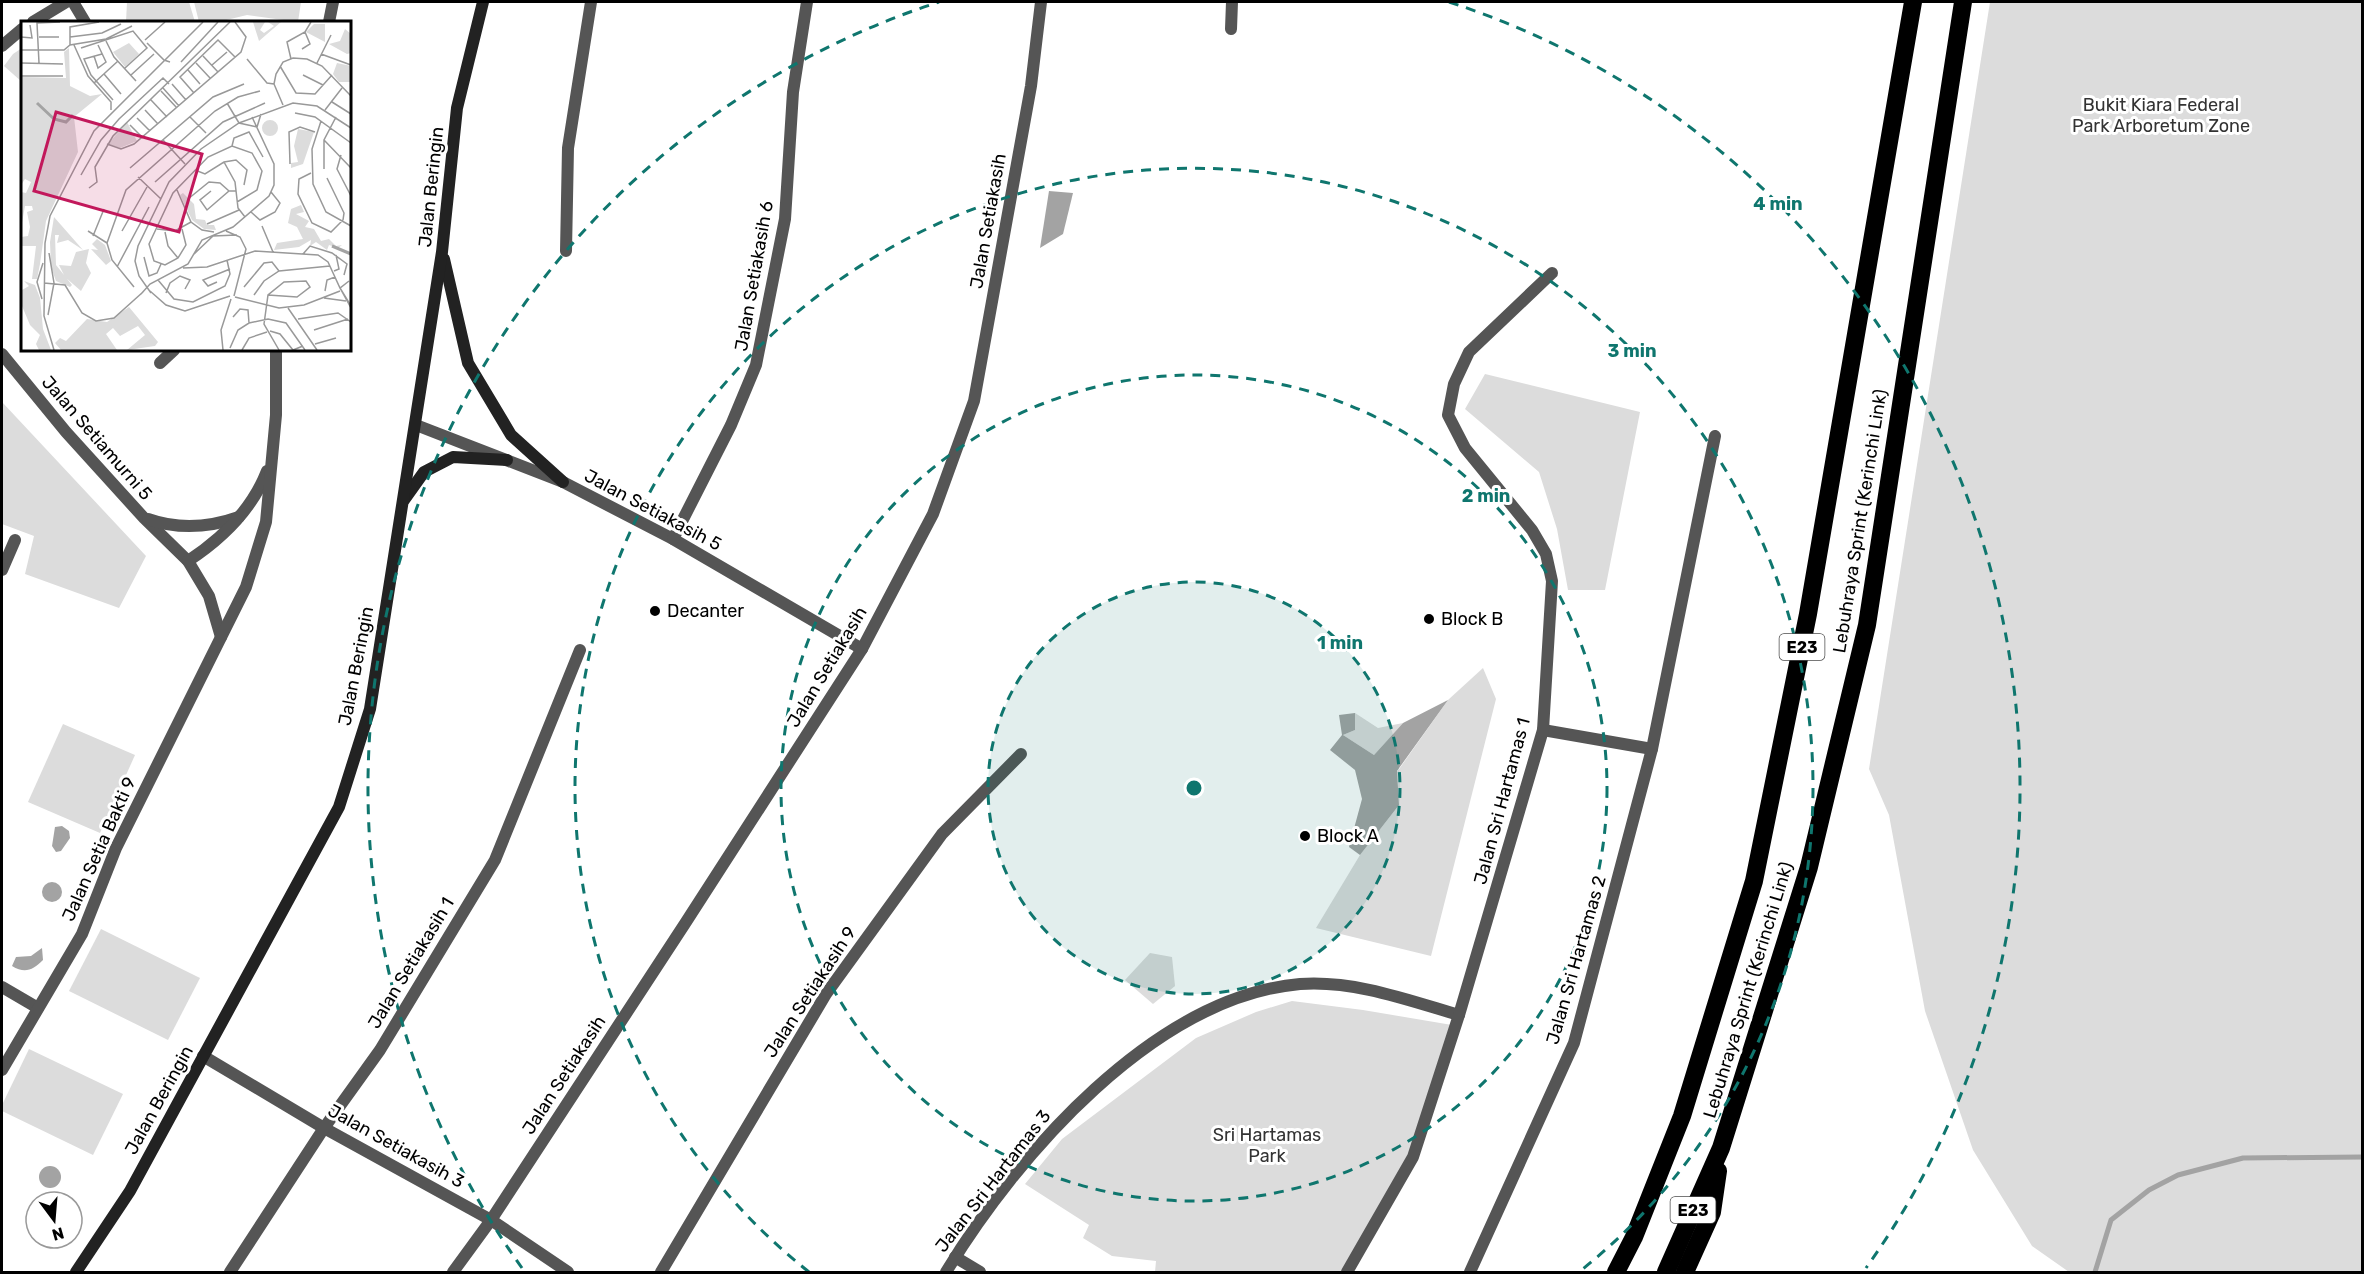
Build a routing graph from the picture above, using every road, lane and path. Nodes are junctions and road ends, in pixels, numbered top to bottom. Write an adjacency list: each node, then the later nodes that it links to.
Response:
1 (66, 2): 11 (street)
2 (73, 2): 12 (street)
3 (333, 2): 13 (street)
4 (483, 2): 18 (street, Jalan Beringin)
5 (591, 2): 17 (street)
6 (807, 2): 32 (street, Jalan Setiakasih 6)
7 (1041, 2): 37 (street, Jalan Setiakasih)
8 (1232, 2): 14 (street)
9 (1913, 2): 60 (highway, Lebuhraya Sprint (Kerinchi Link) / E23)
10 (1963, 2): 48 (highway, Lebuhraya Sprint (Kerinchi Link) / E23)
11 (35, 21)
12 (84, 21)
13 (329, 21)
14 (1231, 29)
15 (21, 30): 16 (street)
16 (2, 46)
17 (566, 251)
18 (442, 252): 24 (street, Jalan Beringin); 28 (street)
19 (1552, 273): 39 (street, Jalan Sri Hartamas 1)
20 (173, 351): 23 (street)
21 (276, 351): 26 (street, Jalan Setia Bakti 9)
22 (2, 354): 31 (street, Jalan Setiamurni 5)
23 (160, 363)
24 (416, 425): 27 (street, Jalan Setiakasih 5); 29 (street, Jalan Beringin)
25 (1715, 436): 40 (street, Jalan Sri Hartamas 2)
26 (272, 459): 30 (street); 36 (street, Jalan Setia Bakti 9)
27 (507, 460): 28 (street, Jalan Setiakasih 5); 29 (street)
28 (563, 482): 32 (street, Jalan Setiakasih 5)
29 (401, 503): 45 (street, Jalan Beringin)
30 (240, 517): 31 (street, Jalan Setiamurni 5); 34 (street)
31 (144, 518): 34 (street, Jalan Setiamurni 5)
32 (673, 539): 37 (street, Jalan Setiakasih 5)
33 (15, 540): 35 (street)
34 (188, 561): 36 (street, Jalan Setiamurni 5)
35 (2, 570)
36 (221, 637): 43 (street, Jalan Setia Bakti 9)
37 (862, 649): 49 (street, Jalan Setiakasih)
38 (580, 650): 47 (street, Jalan Setiakasih 1)
39 (1543, 730): 40 (street); 44 (street, Jalan Sri Hartamas 1)
40 (1652, 749): 59 (street, Jalan Sri Hartamas 2)
41 (1021, 754): 55 (street, Jalan Setiakasih 9)
42 (2, 987): 43 (street)
43 (39, 1008): 46 (street, Jalan Setia Bakti 9)
44 (1459, 1015): 50 (street, Jalan Sri Hartamas 3); 58 (street, Jalan Sri Hartamas 1)
45 (203, 1056): 47 (street, Jalan Setiakasih 3); 51 (street, Jalan Beringin)
46 (2, 1070)
47 (324, 1128): 49 (street, Jalan Setiakasih 3); 52 (street, Jalan Setiakasih 1)
48 (1721, 1148): 61 (highway, Lebuhraya Sprint (Kerinchi Link) / E23); 62 (highway)
49 (491, 1220): 53 (street, Jalan Setiakasih); 54 (street, Jalan Setiakasih 3)
50 (955, 1257): 56 (street, Jalan Sri Hartamas 3); 57 (street)
51 (76, 1272)
52 (230, 1272)
53 (453, 1272)
54 (567, 1272)
55 (661, 1272)
56 (946, 1272)
57 (980, 1272)
58 (1347, 1272)
59 (1470, 1272)
60 (1616, 1272)
61 (1666, 1272)
62 (1685, 1272)

